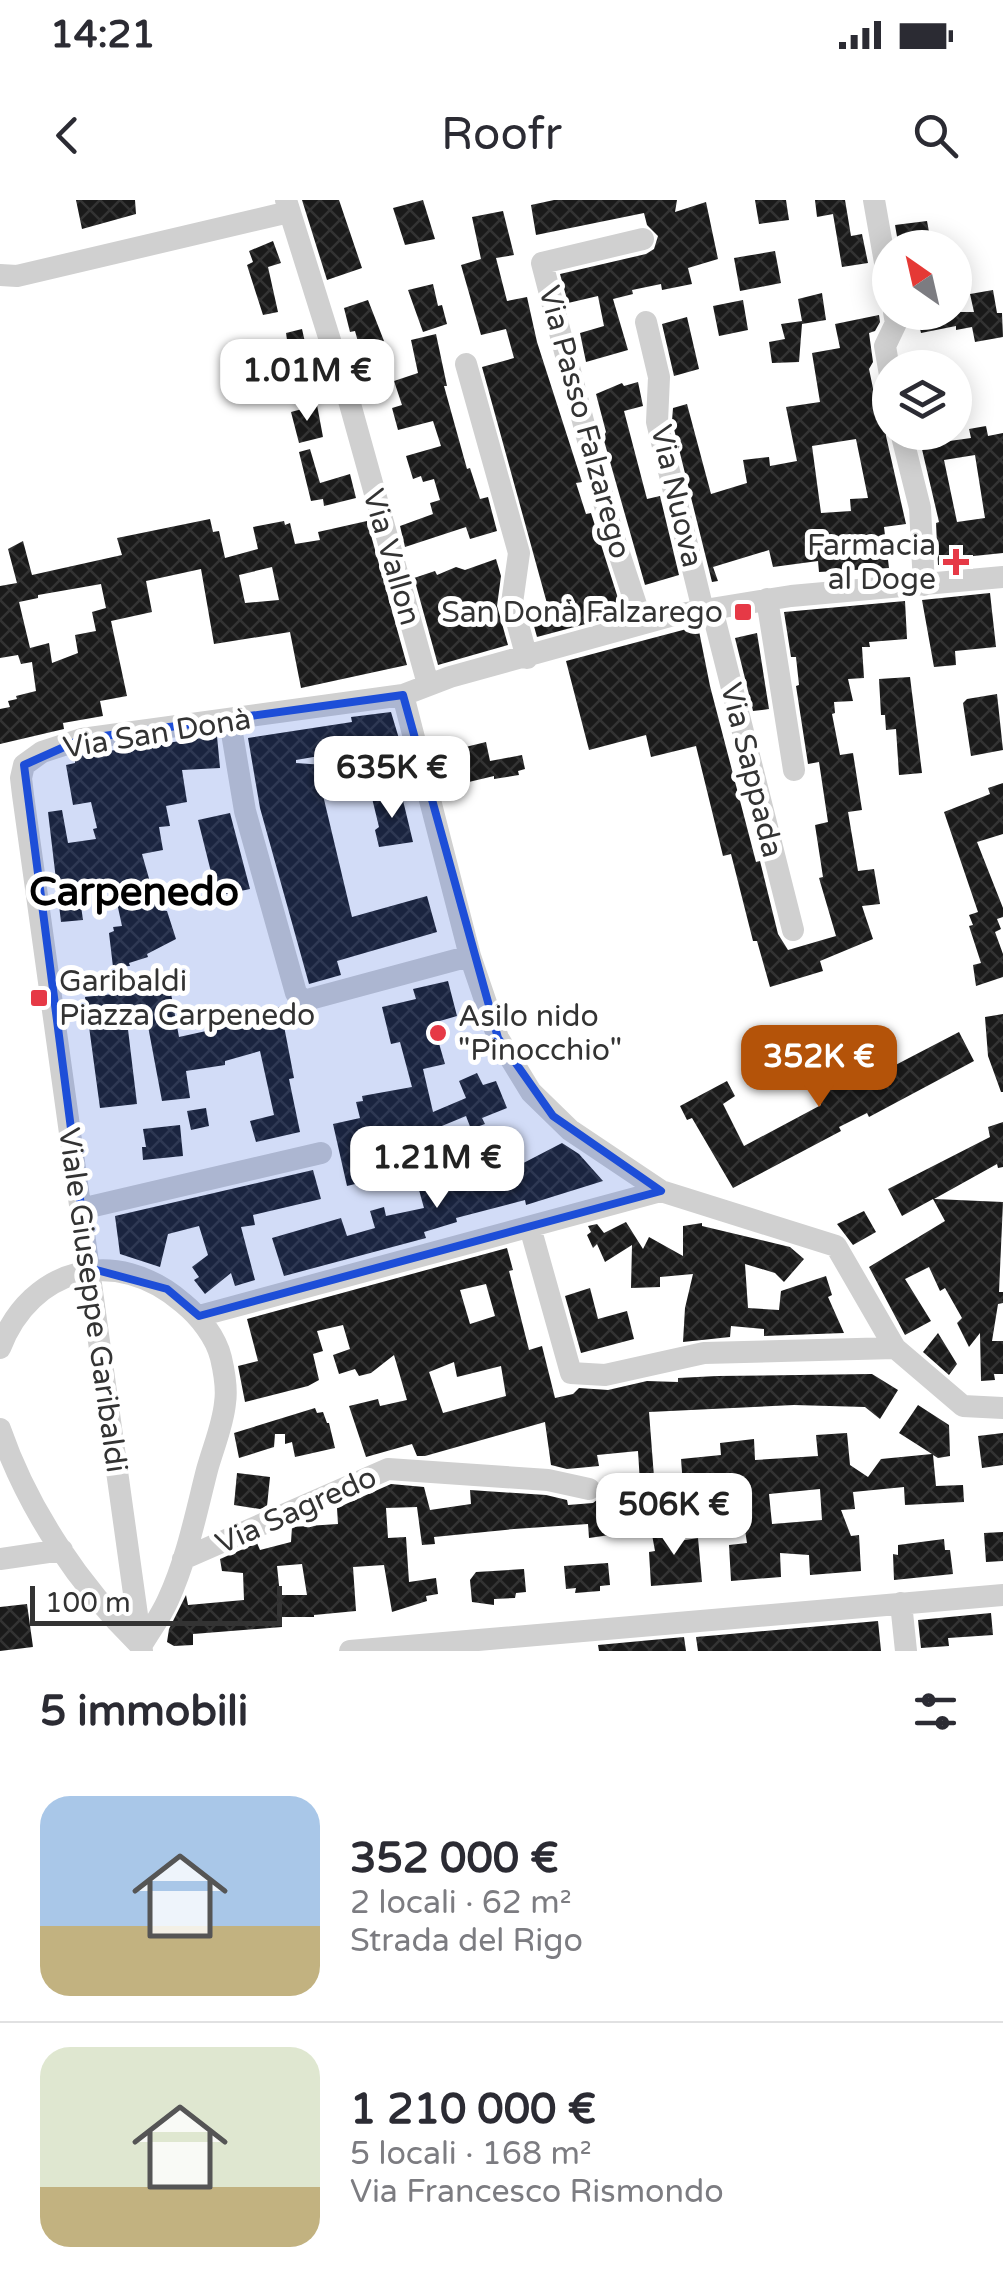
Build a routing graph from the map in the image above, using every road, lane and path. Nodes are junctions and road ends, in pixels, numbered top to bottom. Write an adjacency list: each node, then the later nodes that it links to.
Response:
1 (228, 200): 4 (street)
2 (874, 200): 5 (street)
3 (287, 206): 4 (street); 17 (street, Via Vallon)
4 (234, 224): 7 (street)
5 (879, 230)
6 (643, 239): 15 (street, Via Passo Falzarego)
7 (0, 275)
8 (646, 322): 14 (street, Via Nuova)
9 (466, 364): 16 (street)
10 (906, 450): 12 (street)
11 (1003, 576): 12 (street, Via San Donà)
12 (924, 585): 13 (street, Via San Donà)
13 (766, 600): 14 (street, Via San Donà); 22 (street)
14 (708, 610): 15 (street, Via San Donà); 23 (street, Via Sappada)
15 (642, 623): 16 (street, Via San Donà)
16 (527, 658): 17 (street, Via San Donà)
17 (428, 684): 18 (street, Via San Donà)
18 (404, 695): 19 (street, Via San Donà); 24 (street)
19 (230, 722): 21 (street, Via San Donà); 24 (street)
20 (0, 765): 21 (street)
21 (24, 765): 27 (street, Viale Giuseppe Garibaldi)
22 (794, 770)
23 (793, 930)
24 (470, 956): 26 (street)
25 (321, 1153): 27 (street)
26 (660, 1191): 28 (street); 33 (street)
27 (81, 1210): 29 (street, Viale Giuseppe Garibaldi)
28 (530, 1227): 30 (street); 33 (street)
29 (89, 1268): 30 (street); 31 (street); 43 (street, Viale Giuseppe Garibaldi)
30 (198, 1316): 40 (street)
31 (4, 1325): 32 (street)
32 (0, 1348)
33 (895, 1348): 34 (street)
34 (1003, 1408)
35 (0, 1429): 36 (street)
36 (8, 1473): 38 (street)
37 (589, 1489): 40 (street, Via Sagredo)
38 (62, 1550): 39 (street); 43 (street)
39 (0, 1558)
40 (183, 1560): 43 (street)
41 (1003, 1595): 42 (street)
42 (901, 1604): 44 (street); 45 (street)
43 (142, 1649)
44 (350, 1651)
45 (906, 1651)

